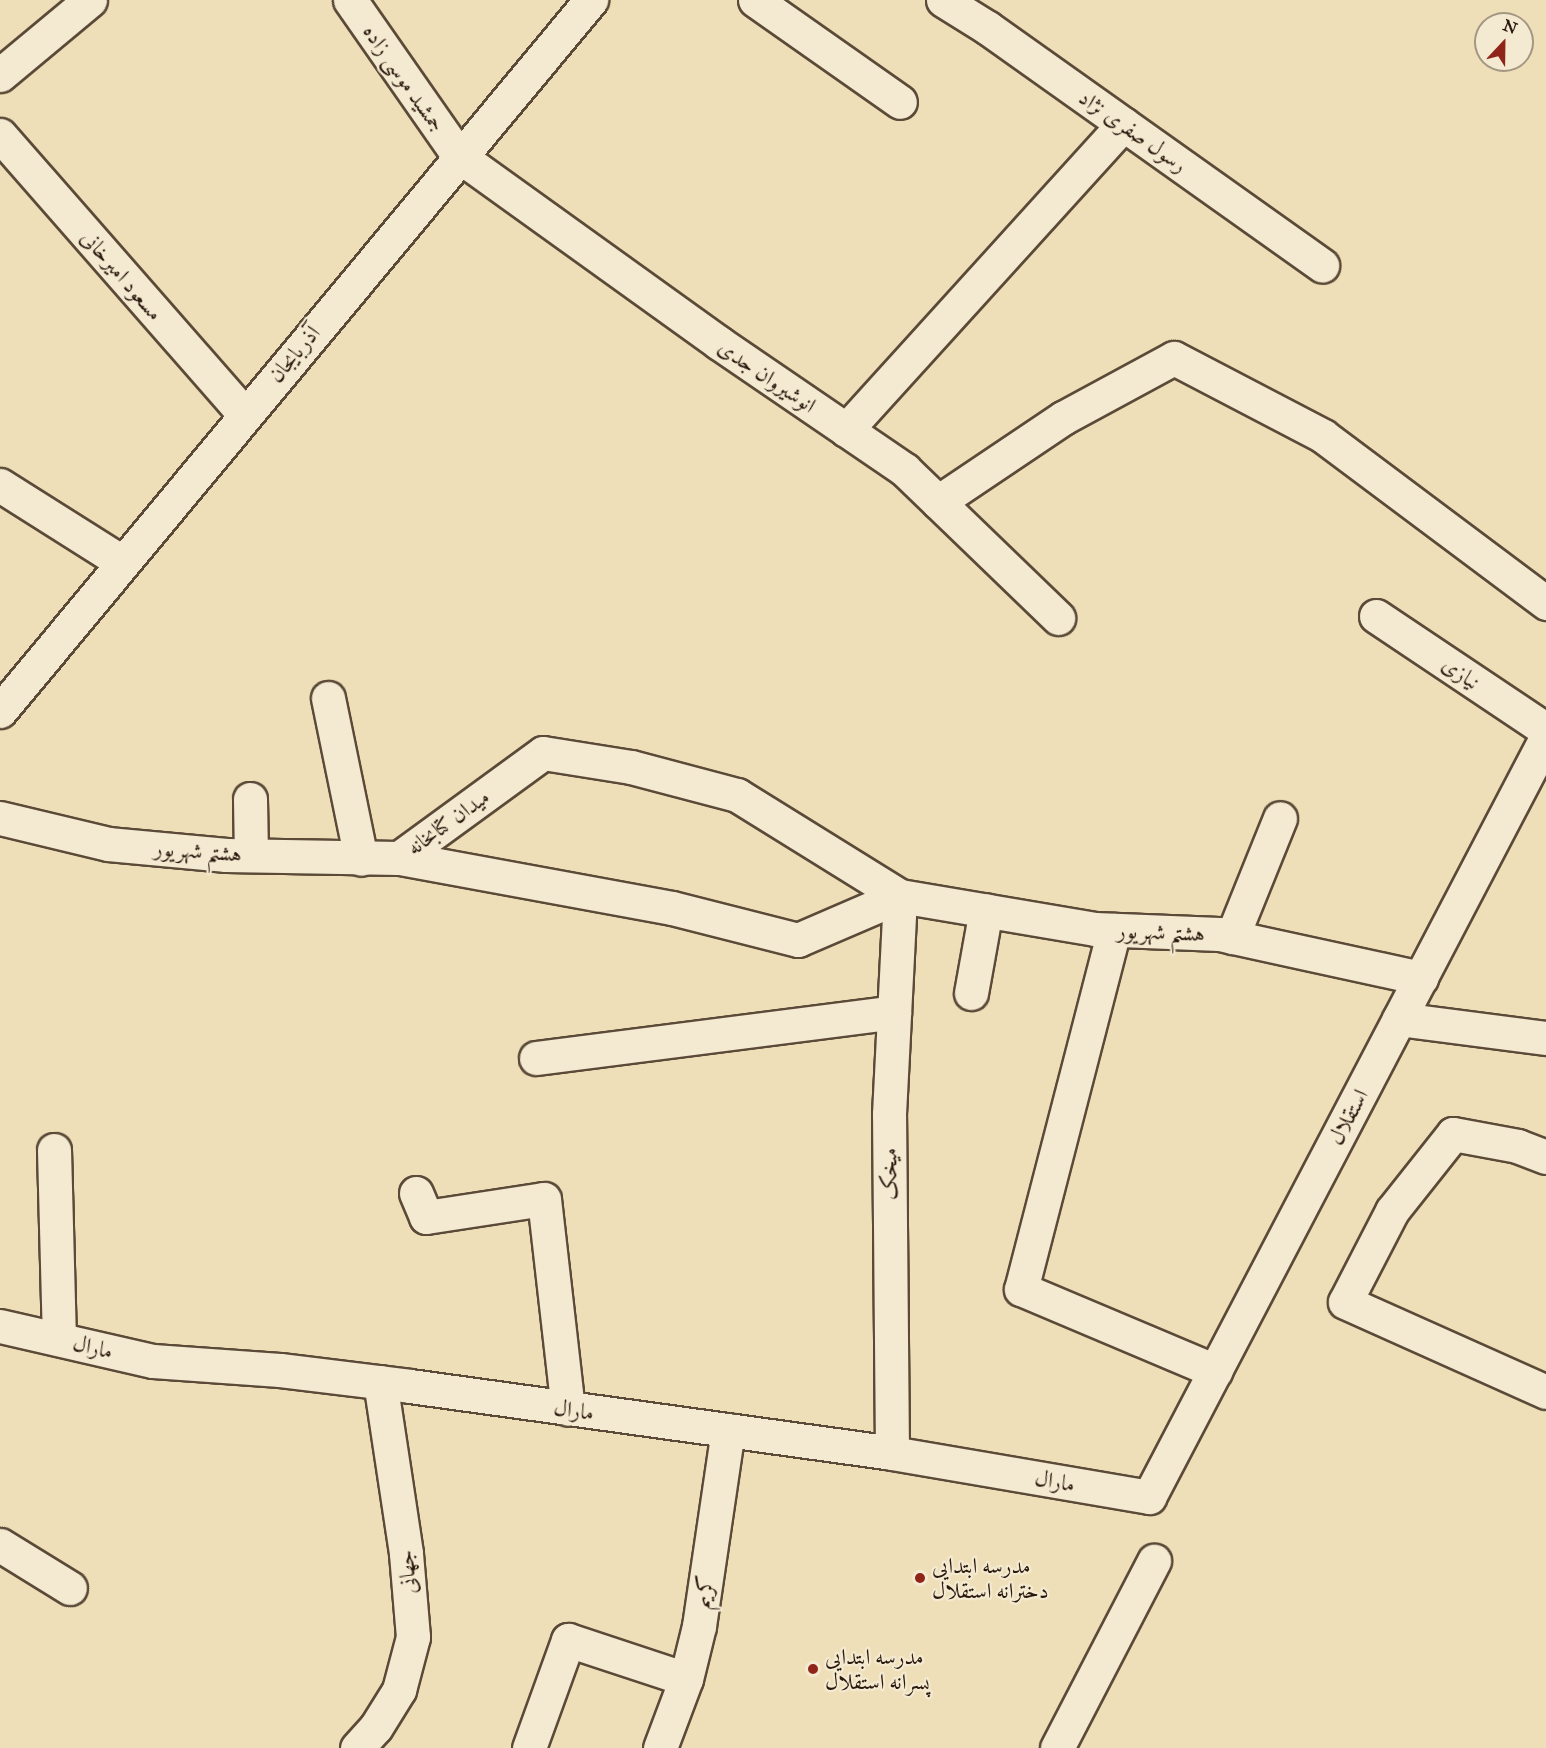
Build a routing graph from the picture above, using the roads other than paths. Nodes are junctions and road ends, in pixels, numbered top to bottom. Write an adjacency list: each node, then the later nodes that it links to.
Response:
1 (90, 0): 6 (street)
2 (350, 0): 10 (street, جمشید موسی زاده)
3 (591, 0): 10 (street, آذربایجان)
4 (755, 0): 7 (street)
5 (943, 0): 8 (street, رسول صفری نژاد)
6 (0, 75)
7 (900, 102)
8 (1123, 124): 11 (street, رسول صفری نژاد); 13 (street)
9 (0, 135): 12 (street, مسعود امیرخانی)
10 (459, 156): 12 (street, آذربایجان); 13 (street, انوشیروان جدی)
11 (1322, 265)
12 (244, 414): 16 (street, آذربایجان)
13 (846, 430): 15 (street, انوشیروان جدی)
14 (0, 485): 16 (street)
15 (938, 502): 17 (street); 19 (street, انوشیروان جدی)
16 (122, 562): 21 (street, آذربایجان)
17 (1546, 603)
18 (1376, 616): 22 (street, نیازی)
19 (1058, 618)
20 (328, 698): 29 (street)
21 (0, 711)
22 (1546, 730)
23 (1546, 738): 34 (street, استقلال)
24 (250, 799): 27 (street)
25 (0, 818): 27 (street, هشتم شهریور)
26 (1280, 818): 33 (street)
27 (251, 855): 29 (street, هشتم شهریور)
28 (399, 858): 29 (street, هشتم شهریور); 30 (street, میدان کتابخانه); 30 (street, میدان کتابخانه)
29 (361, 859)
30 (900, 896): 31 (street, هشتم شهریور); 36 (street, میخک)
31 (986, 910): 32 (street, هشتم شهریور); 35 (street)
32 (1114, 930): 33 (street, هشتم شهریور); 45 (street)
33 (1232, 937): 34 (street, هشتم شهریور)
34 (1420, 978): 37 (street, استقلال)
35 (971, 993)
36 (894, 1012): 39 (street); 50 (street, میخک)
37 (1399, 1019): 38 (street); 45 (street, استقلال)
38 (1546, 1038)
39 (536, 1058)
40 (54, 1150): 44 (street)
41 (1546, 1157): 47 (street)
42 (416, 1193): 48 (street)
43 (0, 1326): 44 (street, مارال)
44 (59, 1340): 46 (street, مارال)
45 (1215, 1371): 51 (street, استقلال)
46 (380, 1382): 48 (street, مارال); 56 (street, جهانی)
47 (1546, 1392)
48 (568, 1409): 49 (street, مارال)
49 (728, 1430): 50 (street, مارال); 55 (street, کریم)
50 (892, 1453): 51 (street, مارال)
51 (1149, 1497)
52 (0, 1545): 54 (street)
53 (1154, 1561): 59 (street)
54 (70, 1588)
55 (686, 1679): 57 (street); 58 (street, کریم)
56 (357, 1748)
57 (529, 1748)
58 (660, 1748)
59 (1057, 1748)

